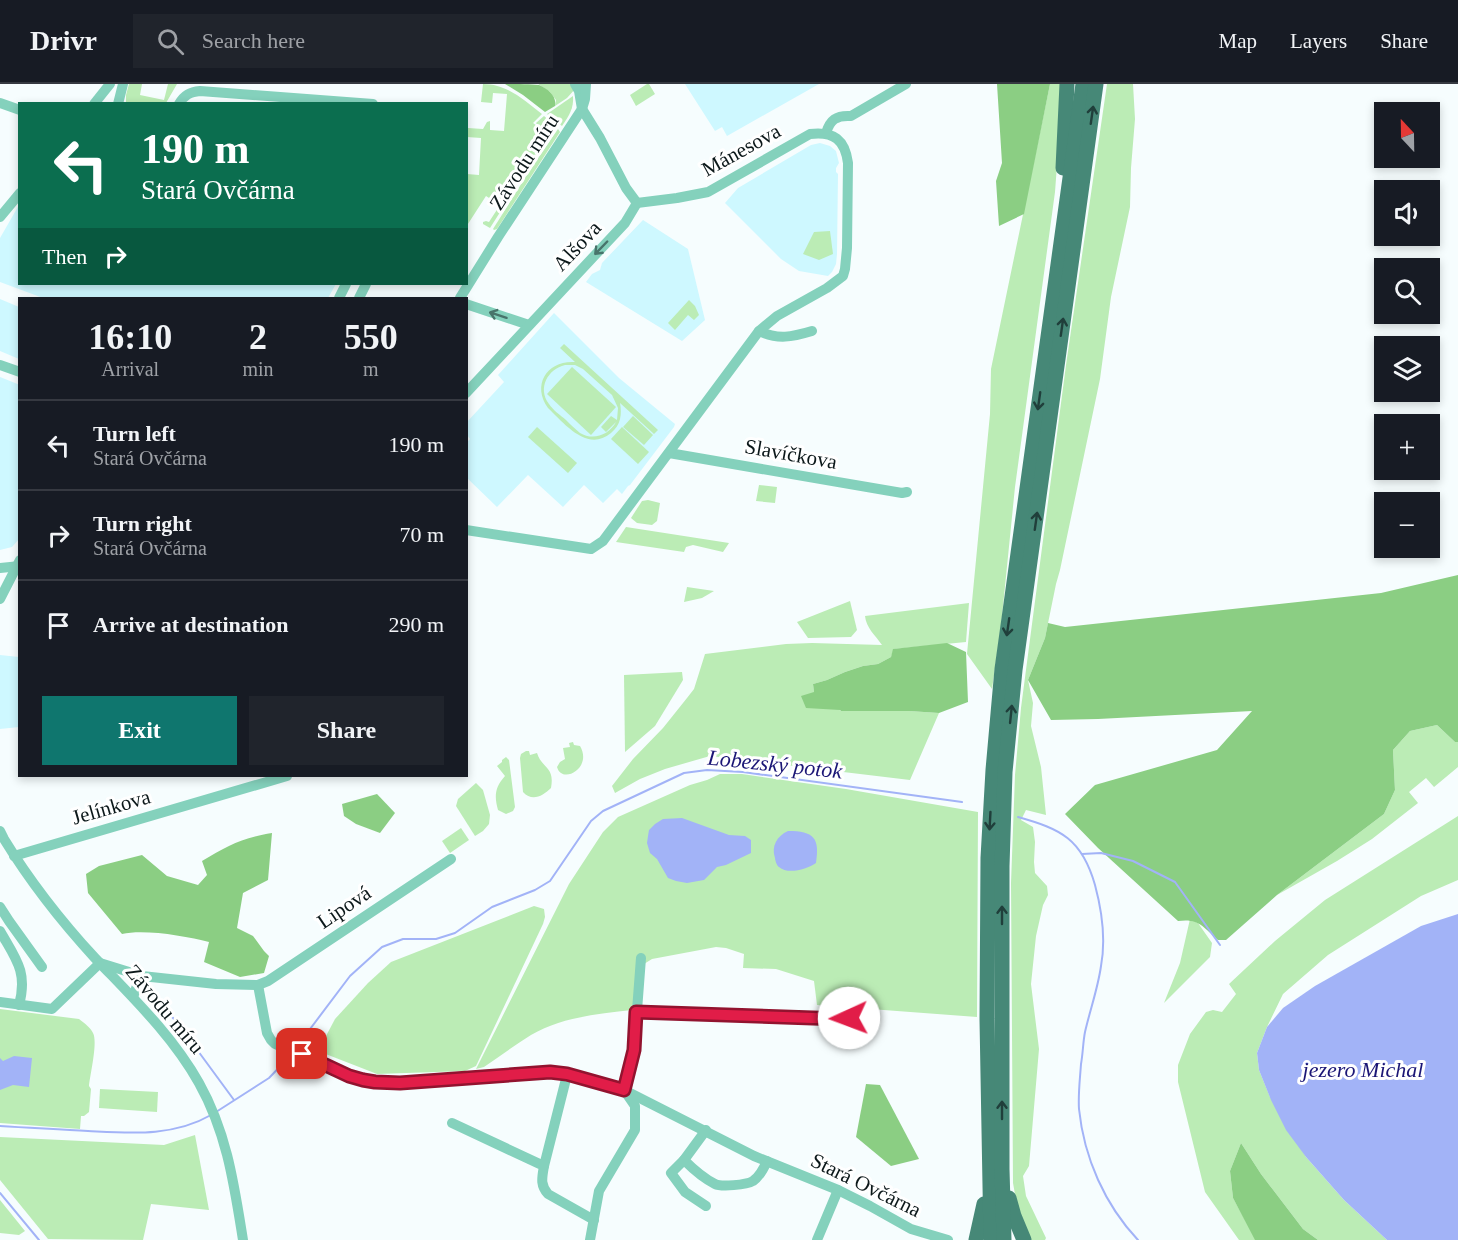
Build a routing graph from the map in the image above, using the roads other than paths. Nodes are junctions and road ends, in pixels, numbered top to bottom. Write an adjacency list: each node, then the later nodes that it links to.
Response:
1 (111, 84): 9 (street); 10 (street)
2 (123, 84): 11 (street)
3 (575, 84): 16 (street, Závodu míru)
4 (586, 84): 16 (street, Závodu míru)
5 (906, 84): 17 (street, Mánesova)
6 (1067, 84): 21 (highway)
7 (1083, 84): 21 (highway)
8 (1096, 84): 59 (highway, one-way to 8)
9 (96, 102)
10 (116, 102)
11 (118, 102)
12 (180, 102): 13 (street)
13 (346, 102)
14 (0, 103): 15 (street)
15 (18, 109)
16 (582, 109): 19 (street); 22 (street, Závodu míru)
17 (826, 133): 19 (street, Mánesova); 25 (street)
18 (18, 195): 20 (street)
19 (637, 203): 24 (street, Alšova, one-way to 24)
20 (0, 217)
21 (1061, 239): 59 (highway, one-way to 59)
22 (461, 297)
23 (468, 305): 24 (street, one-way to 23)
24 (529, 325): 29 (street, Alšova)
25 (759, 331): 26 (street); 30 (street)
26 (812, 331)
27 (0, 365): 28 (street)
28 (18, 371)
29 (468, 391)
30 (669, 453): 31 (street, Slavíčkova); 32 (street)
31 (907, 492)
32 (468, 530)
33 (18, 564): 34 (street); 35 (street)
34 (0, 568)
35 (0, 599)
36 (284, 777): 38 (street, Jelínkova)
37 (0, 831): 38 (street, Závodu míru)
38 (14, 856): 43 (street, Závodu míru)
39 (451, 860): 46 (street, Lipová)
40 (0, 907): 44 (street)
41 (0, 931): 49 (street)
42 (641, 958): 50 (street)
43 (100, 963): 45 (street); 47 (street, Závodu míru); 49 (street)
44 (42, 967)
45 (142, 976): 46 (street); 47 (street)
46 (258, 985): 52 (street, Stará Ovčárna)
47 (133, 997): 63 (street, Závodu míru)
48 (0, 1002): 49 (street)
49 (19, 1005)
50 (636, 1012): 51 (street); 53 (street)
51 (849, 1018)
52 (567, 1074): 53 (street, Stará Ovčárna); 58 (street)
53 (624, 1090): 55 (street, Stará Ovčárna); 62 (street)
54 (452, 1123): 58 (street)
55 (706, 1130): 56 (street); 57 (street, Stará Ovčárna)
56 (684, 1160): 57 (street); 61 (street)
57 (767, 1161): 60 (street, Stará Ovčárna)
58 (544, 1166): 62 (street)
59 (996, 1169): 67 (highway); 68 (highway); 69 (highway); 70 (highway)
60 (838, 1190): 65 (street); 66 (street, Stará Ovčárna)
61 (706, 1206)
62 (594, 1220): 64 (street)
63 (243, 1240)
64 (590, 1240)
65 (816, 1240)
66 (948, 1240)
67 (976, 1240)
68 (991, 1240)
69 (1004, 1240)
70 (1024, 1240)

